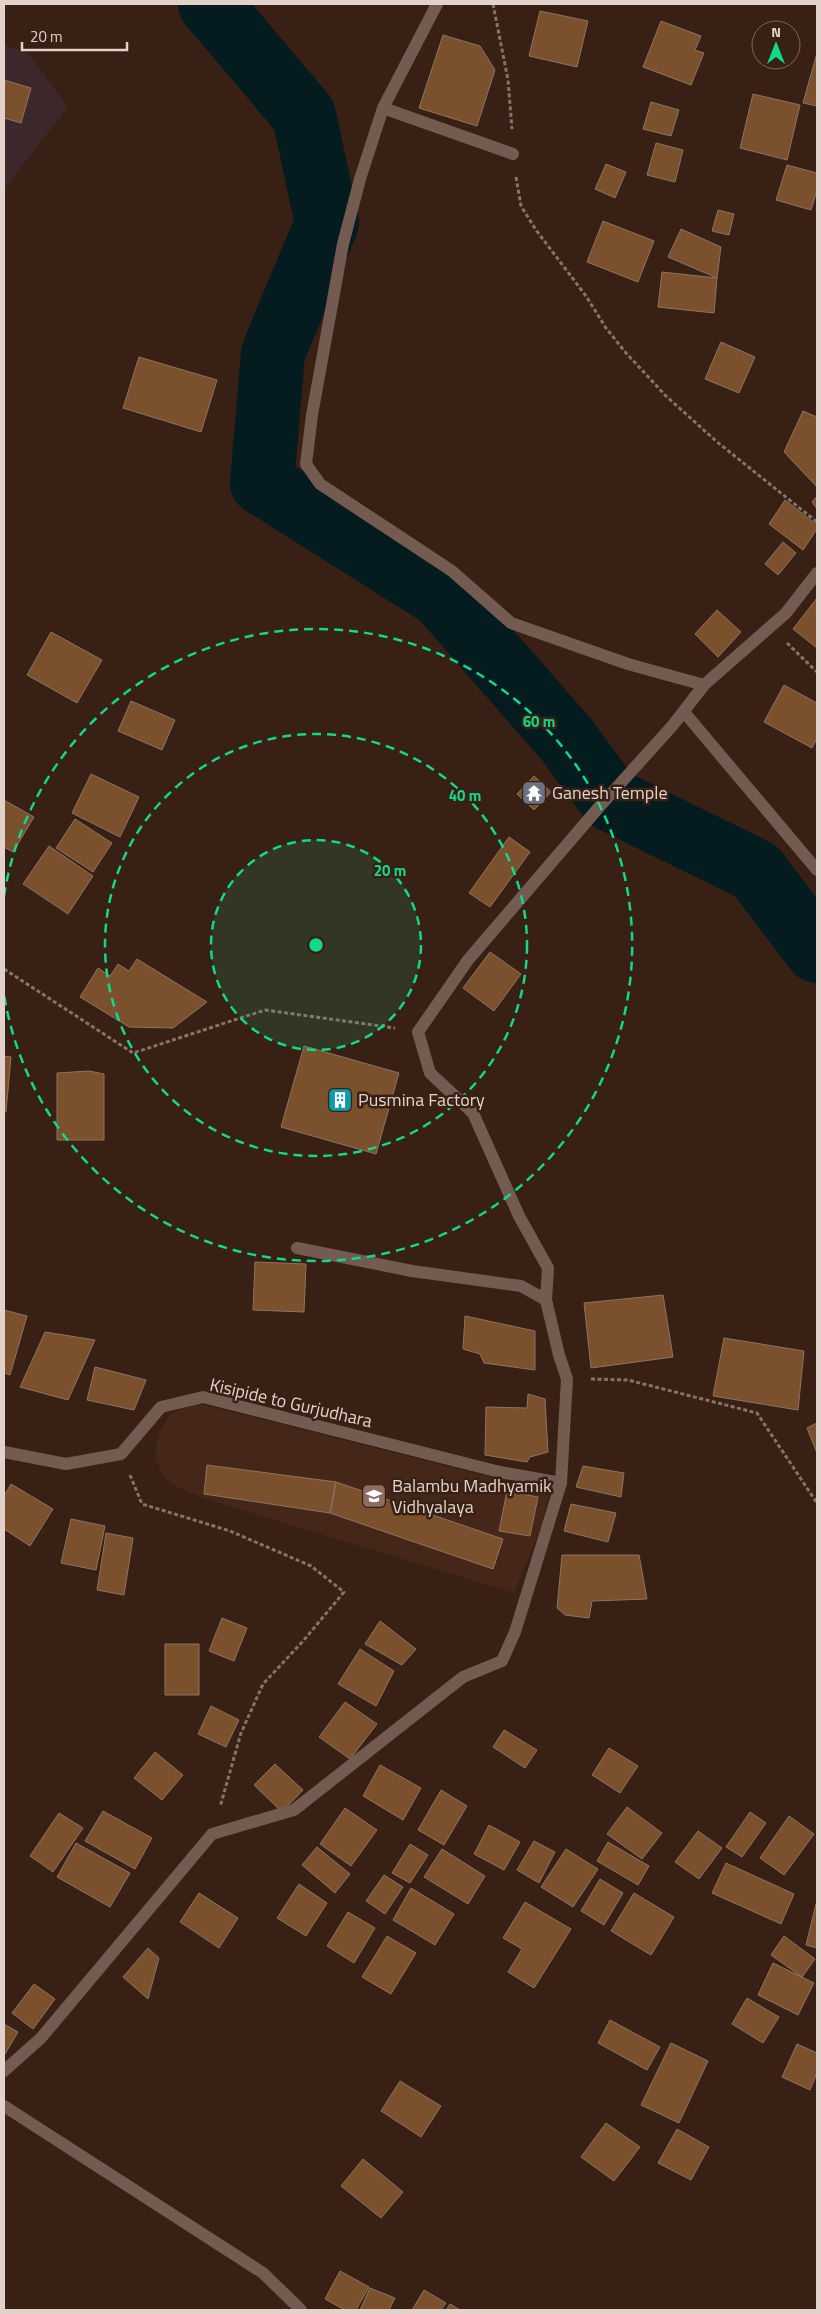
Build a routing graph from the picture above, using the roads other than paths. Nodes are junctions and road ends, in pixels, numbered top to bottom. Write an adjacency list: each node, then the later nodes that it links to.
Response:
1 (437, 4): 2 (street)
2 (383, 108): 3 (street); 5 (street)
3 (513, 154)
4 (817, 573): 5 (street)
5 (704, 685): 6 (street)
6 (684, 712): 7 (street); 9 (street)
7 (817, 870)
8 (296, 1248): 9 (street)
9 (546, 1300): 11 (street)
10 (4, 1452): 11 (street, Kisipide to Gurjudhara)
11 (561, 1483): 12 (street)
12 (4, 2071)
13 (4, 2106): 14 (street)
14 (301, 2310)

